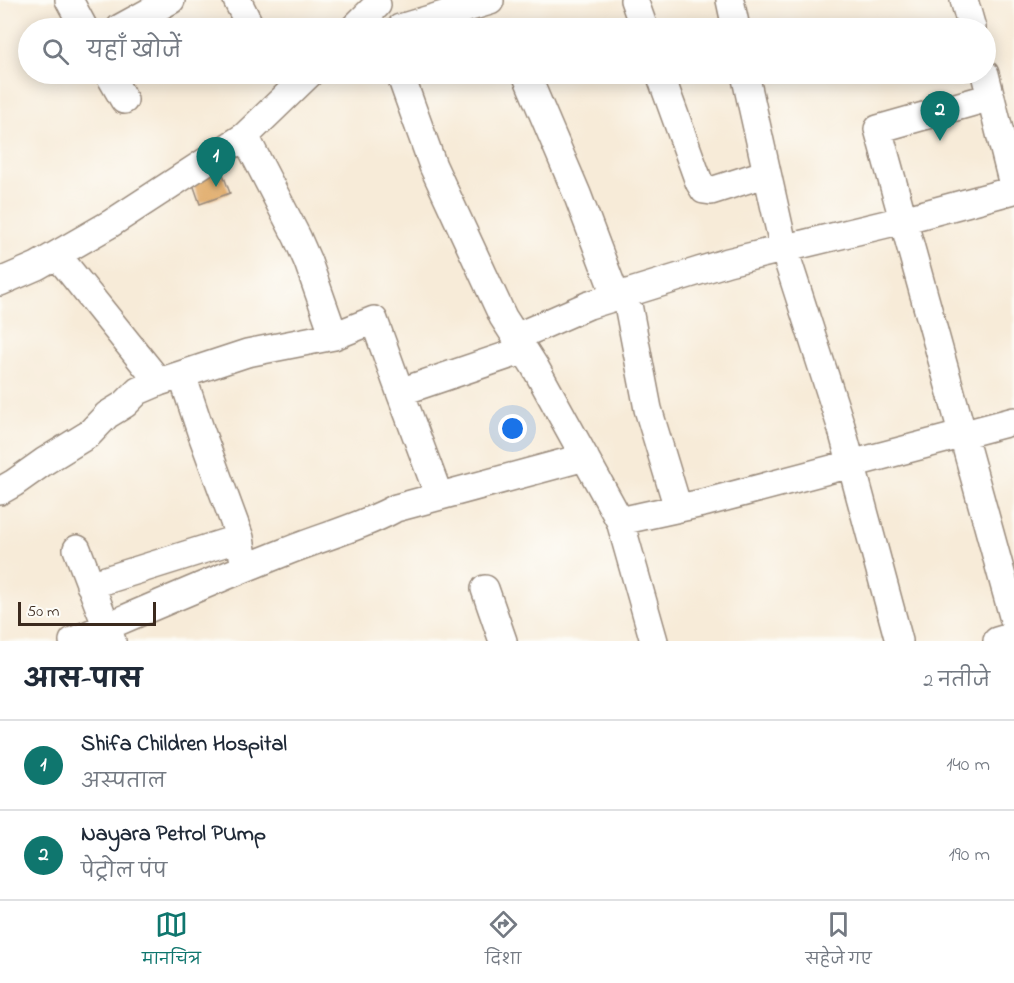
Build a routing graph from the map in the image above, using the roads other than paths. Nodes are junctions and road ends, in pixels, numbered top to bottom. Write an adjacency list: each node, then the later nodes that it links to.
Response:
1 (69, 0): 8 (street)
2 (171, 0): 9 (street)
3 (237, 0): 10 (street)
4 (634, 0): 12 (street)
5 (730, 0): 13 (street)
6 (964, 0): 14 (street)
7 (490, 1): 11 (street)
8 (79, 18)
9 (138, 18)
10 (246, 18)
11 (433, 18)
12 (640, 18)
13 (734, 18)
14 (969, 18)
15 (115, 84): 22 (street)
16 (299, 84): 23 (street)
17 (404, 84): 33 (street)
18 (530, 84): 31 (street)
19 (664, 84): 25 (street)
20 (747, 84): 25 (street)
21 (988, 85): 24 (street); 27 (street)
22 (124, 100)
23 (245, 136): 29 (street); 32 (street)
24 (1009, 150): 26 (street)
25 (767, 173): 28 (street)
26 (1014, 190): 27 (street)
27 (903, 220): 28 (street); 37 (street)
28 (784, 249): 31 (street); 39 (street)
29 (57, 255): 30 (street); 34 (street)
30 (0, 282)
31 (621, 296): 33 (street); 42 (street)
32 (334, 336): 34 (street); 35 (street)
33 (520, 343): 35 (street); 38 (street)
34 (171, 379): 40 (street); 44 (street)
35 (400, 392): 41 (street)
36 (1014, 421): 37 (street)
37 (962, 435): 39 (street); 49 (street)
38 (585, 457): 41 (street); 43 (street)
39 (851, 464): 42 (street); 55 (street)
40 (0, 491)
41 (439, 496): 46 (street)
42 (678, 508): 43 (street)
43 (620, 521): 54 (street)
44 (240, 538): 46 (street); 47 (street)
45 (77, 549): 47 (street)
46 (245, 568): 50 (street)
47 (90, 585): 50 (street)
48 (485, 589): 53 (street)
49 (1014, 620)
50 (109, 634): 52 (street)
51 (1014, 636): 56 (street)
52 (73, 641)
53 (503, 641)
54 (654, 641)
55 (899, 641)
56 (997, 641)

